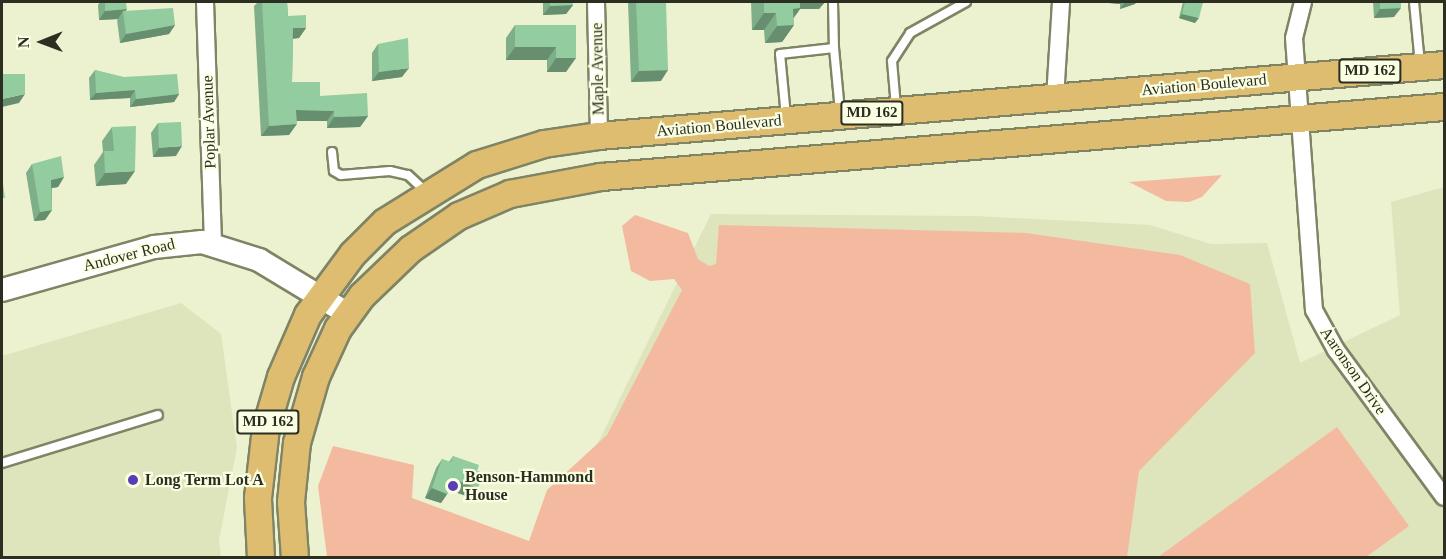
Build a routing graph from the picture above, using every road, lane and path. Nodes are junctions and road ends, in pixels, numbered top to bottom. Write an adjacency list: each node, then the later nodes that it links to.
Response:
1 (205, 2): 20 (street, Poplar Avenue)
2 (596, 2): 17 (street, Maple Avenue)
3 (832, 2): 8 (lane)
4 (966, 2): 13 (lane)
5 (1061, 2): 11 (street)
6 (1303, 2): 10 (street, Aaronson Drive)
7 (1414, 2): 9 (lane)
8 (834, 48): 14 (lane); 16 (lane)
9 (1432, 66): 10 (main road, Aviation Boulevard / MD 162)
10 (1296, 77): 11 (main road, Aviation Boulevard / MD 162); 15 (street, Aaronson Drive)
11 (1055, 98): 13 (main road, Aviation Boulevard / MD 162)
12 (1444, 107): 15 (main road, MD 162)
13 (896, 111): 14 (main road, Aviation Boulevard / MD 162)
14 (840, 116): 16 (main road, Aviation Boulevard / MD 162)
15 (1299, 119): 23 (main road, MD 162); 26 (street, Aaronson Drive)
16 (786, 120): 17 (main road, Aviation Boulevard / MD 162)
17 (599, 136): 19 (main road, Aviation Boulevard / MD 162)
18 (332, 152): 19 (lane)
19 (426, 192): 22 (main road, Aviation Boulevard / MD 162)
20 (213, 243): 21 (main road, Andover Road); 22 (main road, Andover Road)
21 (2, 290)
22 (319, 296): 23 (main road, Andover Road); 27 (main road, Aviation Boulevard / MD 162)
23 (348, 314): 28 (main road, MD 162)
24 (158, 415): 25 (lane)
25 (2, 463)
26 (1444, 497)
27 (261, 558)
28 (295, 558)

